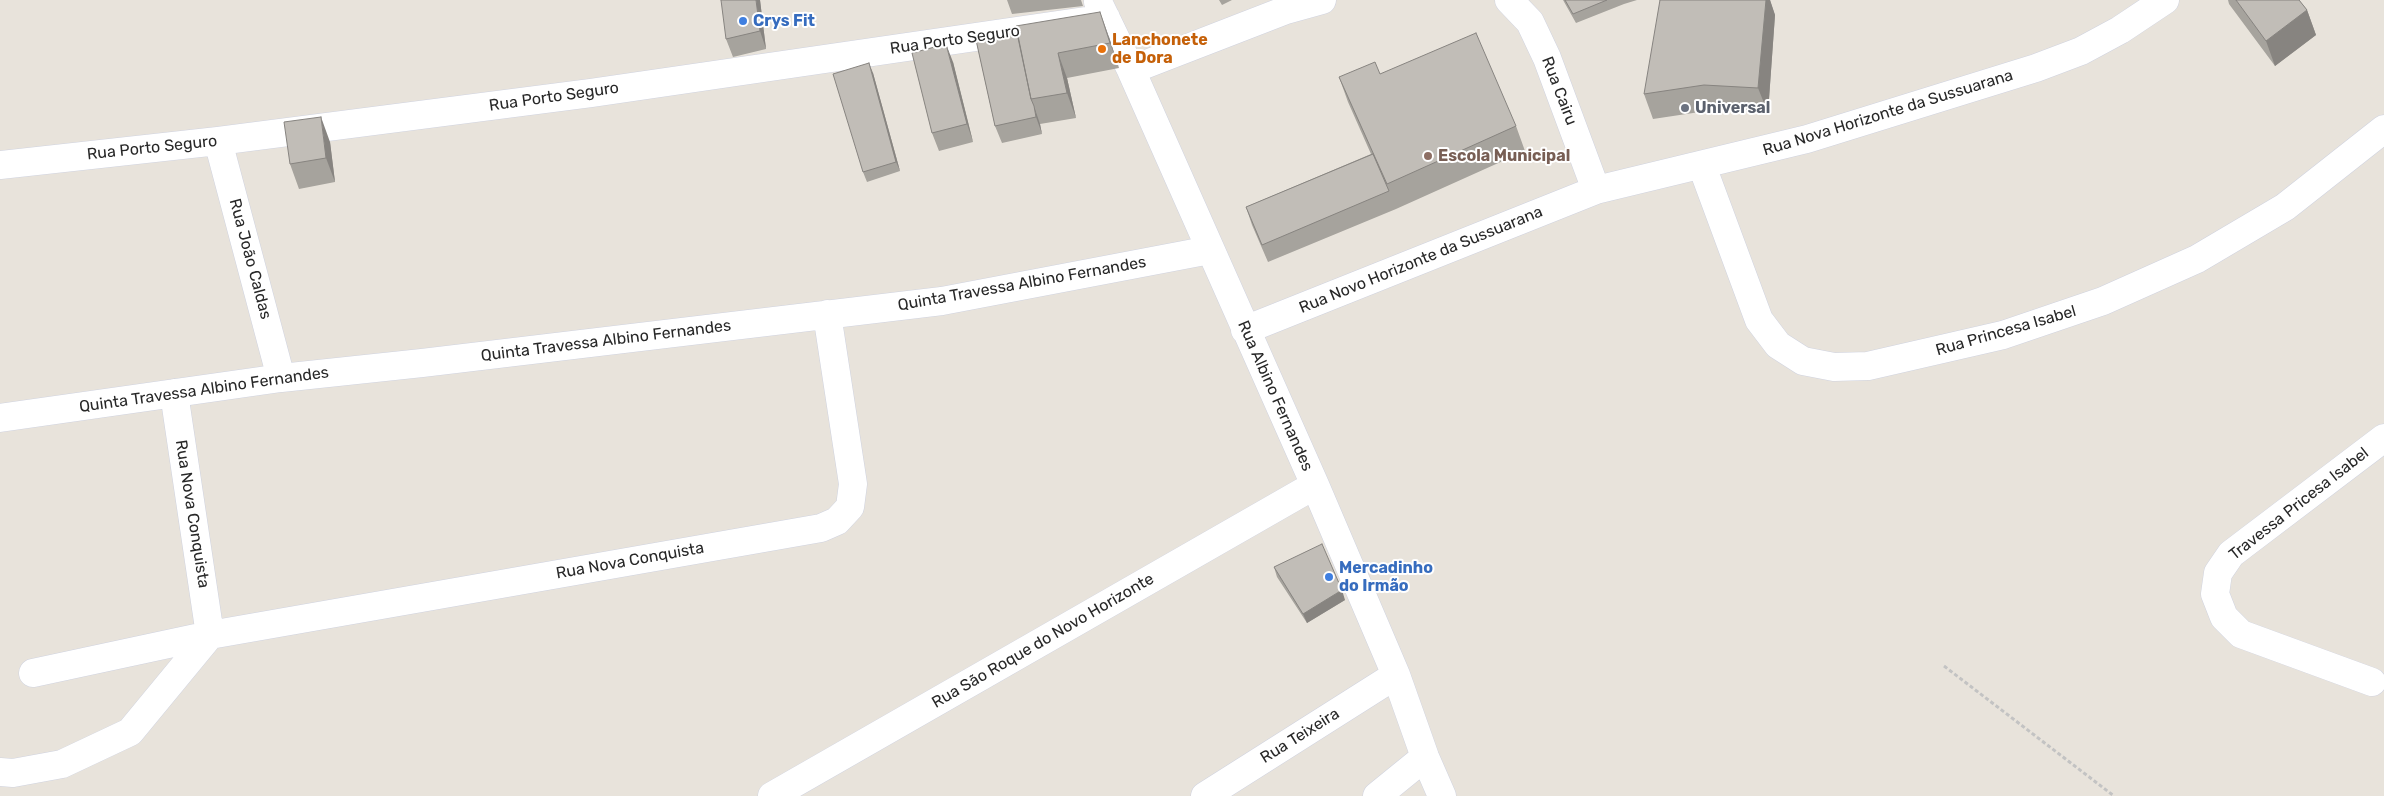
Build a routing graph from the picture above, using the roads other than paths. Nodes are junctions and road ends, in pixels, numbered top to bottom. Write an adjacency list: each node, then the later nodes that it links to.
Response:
1 (1322, 0): 5 (street)
2 (1509, 0): 10 (street, Rua Cairu)
3 (2165, 0): 9 (street, Rua Nova Horizonte da Sussuarana)
4 (1101, 9): 5 (street, Rua Albino Fernandes); 7 (street, Rua Porto Seguro)
5 (1130, 70): 11 (street, Rua Albino Fernandes)
6 (2380, 140): 9 (street, Rua Princesa Isabel)
7 (218, 141): 8 (street, Rua Porto Seguro); 14 (street, Rua João Caldas)
8 (0, 165)
9 (1702, 166): 10 (street, Rua Nova Horizonte da Sussuarana)
10 (1596, 190): 13 (street, Rua Novo Horizonte da Sussuarana)
11 (1210, 250): 12 (street, Quinta Travessa Albino Fernandes); 13 (street, Rua Albino Fernandes)
12 (827, 314): 14 (street, Quinta Travessa Albino Fernandes); 19 (street, Rua Nova Conquista)
13 (1246, 330): 18 (street, Rua Albino Fernandes)
14 (281, 378): 15 (street, Quinta Travessa Albino Fernandes)
15 (174, 393): 16 (street, Quinta Travessa Albino Fernandes); 19 (street, Rua Nova Conquista)
16 (0, 418)
17 (2384, 438): 22 (street, Travessa Pricesa Isabel)
18 (1315, 485): 21 (street, Rua Albino Fernandes); 25 (street, Rua São Roque do Novo Horizonte)
19 (210, 635): 20 (street, Rua Nova Conquista); 24 (street)
20 (33, 673)
21 (1396, 675): 23 (street, Rua Albino Fernandes); 26 (street, Rua Teixeira)
22 (2372, 682)
23 (1425, 757): 27 (street); 28 (street, Rua Albino Fernandes)
24 (0, 772)
25 (772, 796)
26 (1204, 796)
27 (1377, 796)
28 (1442, 796)

